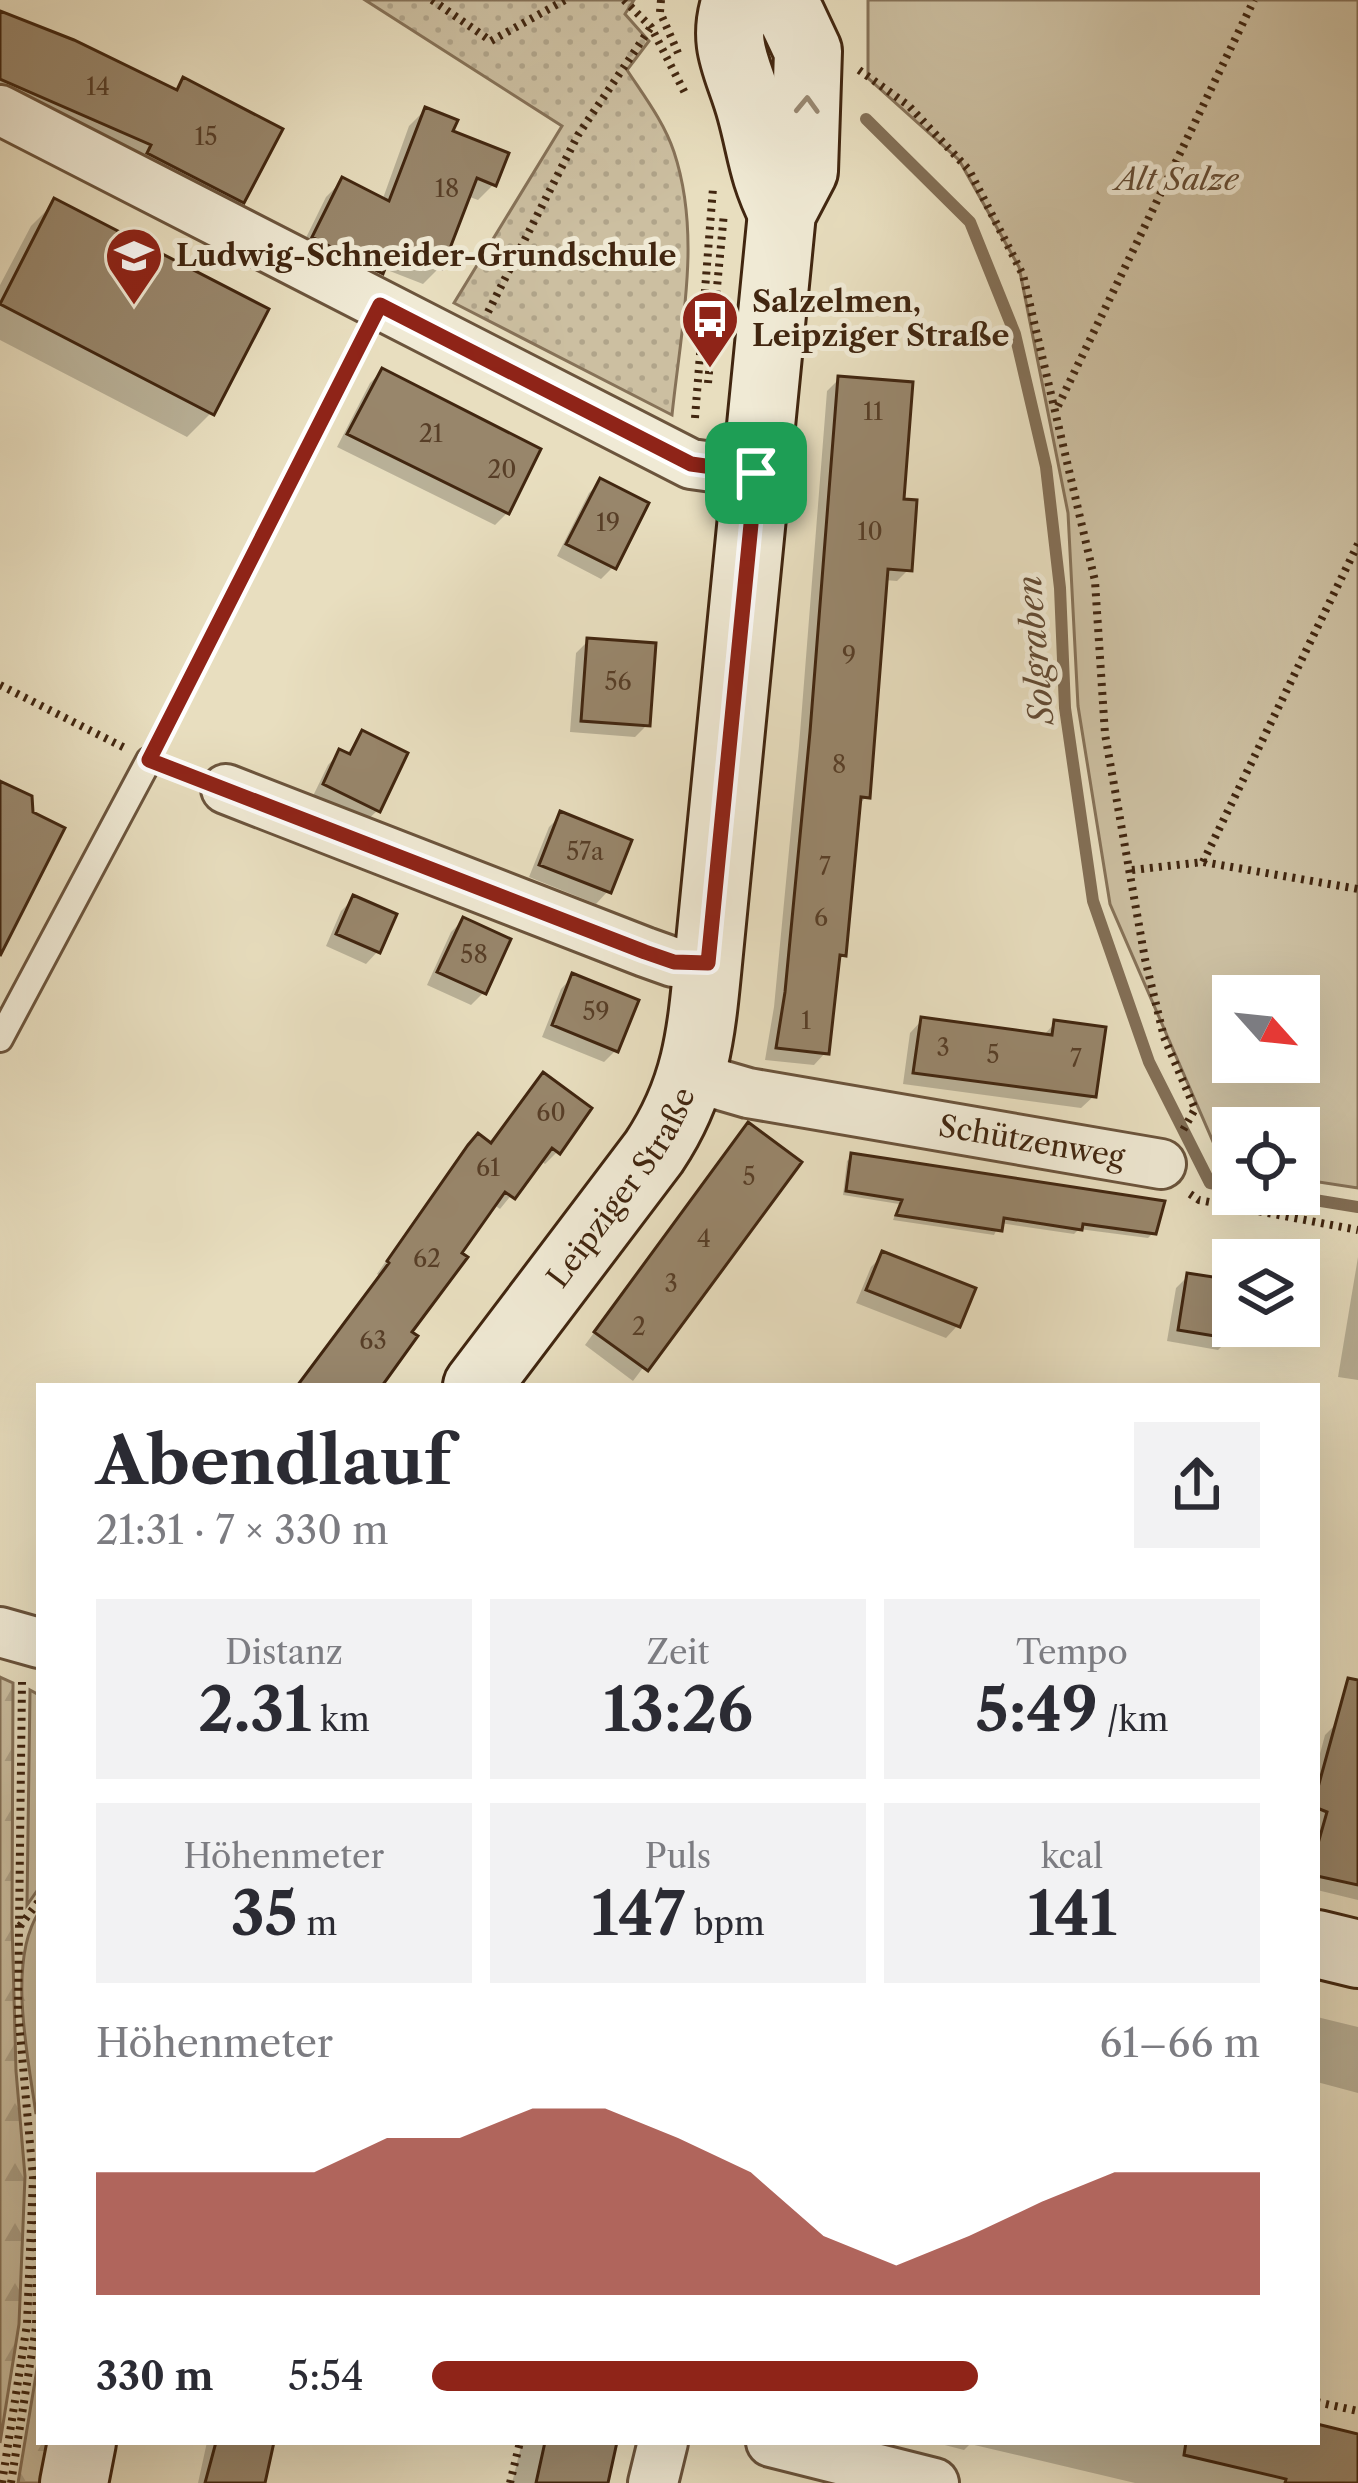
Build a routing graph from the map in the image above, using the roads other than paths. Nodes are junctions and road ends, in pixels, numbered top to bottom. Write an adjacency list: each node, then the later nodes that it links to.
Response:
1 (736, 0): 4 (main road, Leipziger Straße)
2 (778, 0): 4 (main road, Leipziger Straße, one-way to 2)
3 (0, 110): 5 (street)
4 (753, 210): 5 (main road, Leipziger Straße)
5 (718, 468): 8 (main road, Leipziger Straße)
6 (149, 760): 9 (lane)
7 (226, 789): 8 (street)
8 (708, 963): 10 (main road, Leipziger Straße)
9 (0, 1039)
10 (693, 1077): 11 (street, Schützenweg); 12 (main road, Leipziger Straße)
11 (1162, 1164)
12 (479, 1383)
13 (1320, 1945): 14 (main road)
14 (1358, 1954)
15 (81, 2445): 18 (main road)
16 (663, 2445): 19 (street)
17 (783, 2445): 20 (street)
18 (74, 2483)
19 (653, 2483)
20 (934, 2483)

